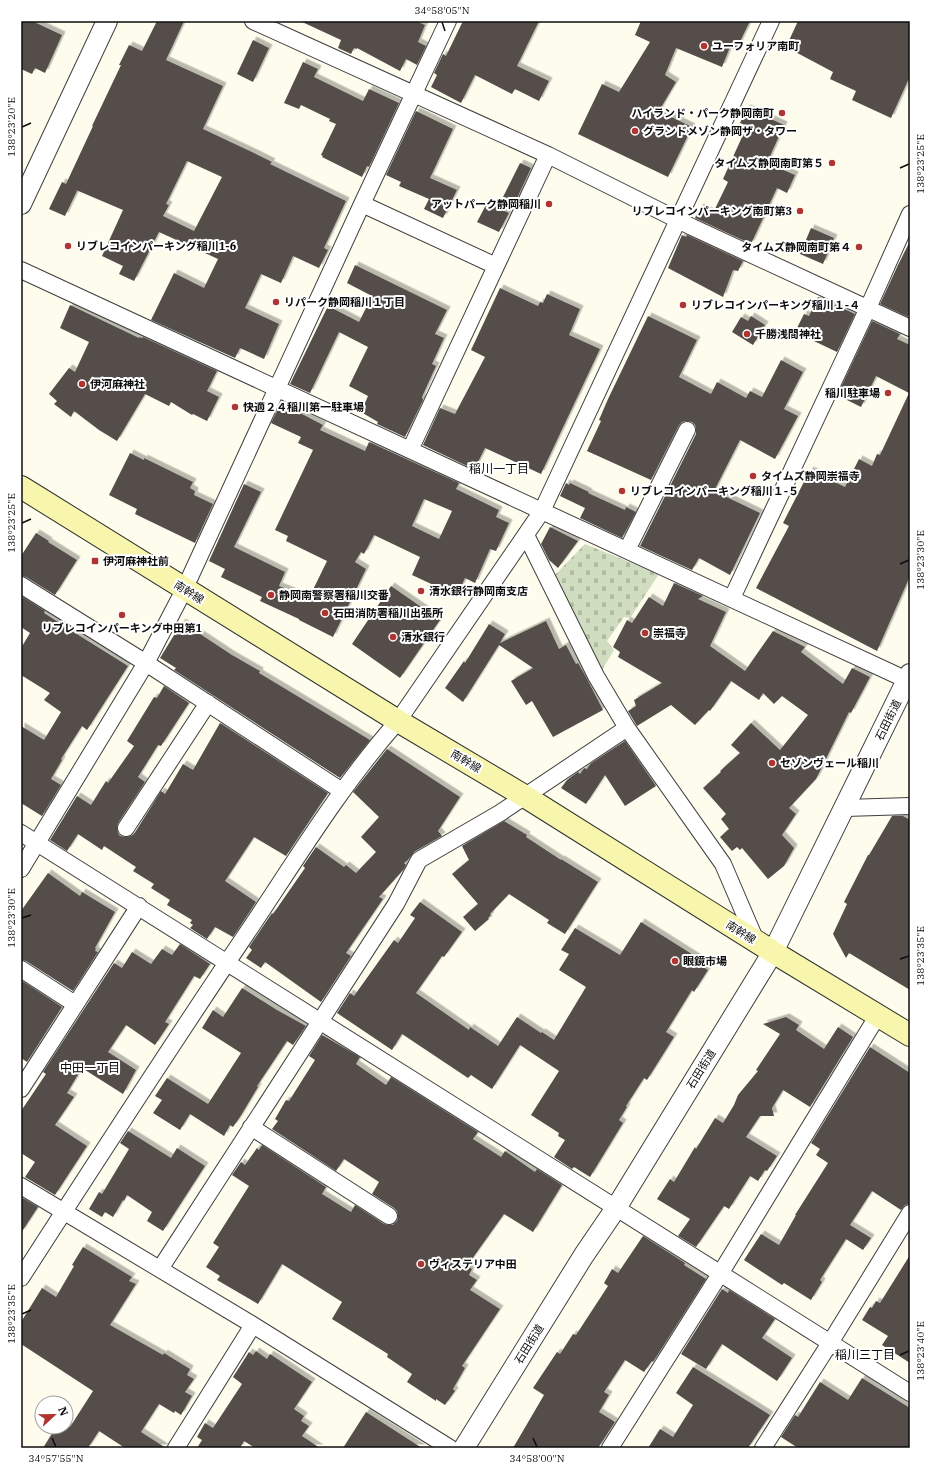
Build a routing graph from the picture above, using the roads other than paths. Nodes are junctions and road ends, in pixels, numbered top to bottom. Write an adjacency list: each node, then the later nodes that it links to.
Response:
1 (107, 21): 7 (street)
2 (252, 21): 5 (street)
3 (448, 21): 5 (street)
4 (770, 21): 10 (street)
5 (414, 94): 6 (street); 8 (street)
6 (548, 156): 10 (street); 11 (street)
7 (21, 204)
8 (362, 204): 11 (street); 15 (street)
9 (910, 214): 13 (street)
10 (679, 220): 13 (street); 19 (street)
11 (496, 266): 17 (street)
12 (21, 270): 15 (street)
13 (868, 308): 14 (street); 24 (street)
14 (910, 328)
15 (277, 390): 17 (street); 23 (street)
16 (687, 430): 21 (street)
17 (410, 450): 19 (street)
18 (21, 487): 23 (main road, 南幹線)
19 (542, 511): 20 (street); 21 (street)
20 (526, 535): 28 (street); 29 (street)
21 (628, 550): 24 (street)
22 (21, 585): 25 (street)
23 (184, 590): 25 (street); 28 (main road, 南幹線)
24 (732, 598): 26 (street)
25 (146, 663): 27 (street); 36 (street)
26 (909, 677): 33 (street, 石田街道)
27 (208, 703): 30 (street); 34 (street)
28 (398, 721): 30 (street); 31 (main road, 南幹線)
29 (627, 728): 31 (street); 39 (street)
30 (342, 791): 40 (street)
31 (526, 797): 39 (main road, 南幹線); 44 (street)
32 (910, 806): 33 (street)
33 (845, 808): 39 (street, 石田街道)
34 (126, 828)
35 (21, 833): 36 (street)
36 (37, 842): 37 (street); 38 (street)
37 (21, 869)
38 (139, 906): 40 (street); 42 (street)
39 (765, 947): 43 (main road, 南幹線); 49 (street, 石田街道)
40 (227, 962): 44 (street); 50 (street)
41 (21, 969): 42 (street)
42 (76, 1004): 46 (street)
43 (878, 1015): 45 (main road, 南幹線); 54 (street)
44 (320, 1022): 47 (street); 49 (street)
45 (910, 1035)
46 (21, 1089)
47 (251, 1127): 52 (street); 53 (street)
48 (21, 1186): 50 (street)
49 (616, 1208): 54 (street); 61 (street, 石田街道)
50 (64, 1212): 53 (street); 55 (street)
51 (910, 1213): 57 (street)
52 (389, 1216)
53 (160, 1269): 56 (street)
54 (720, 1274): 57 (street); 62 (street)
55 (21, 1278)
56 (252, 1325): 59 (street); 60 (street)
57 (830, 1343): 58 (street); 63 (street)
58 (910, 1393)
59 (176, 1448)
60 (450, 1448)
61 (464, 1448)
62 (610, 1448)
63 (763, 1448)

